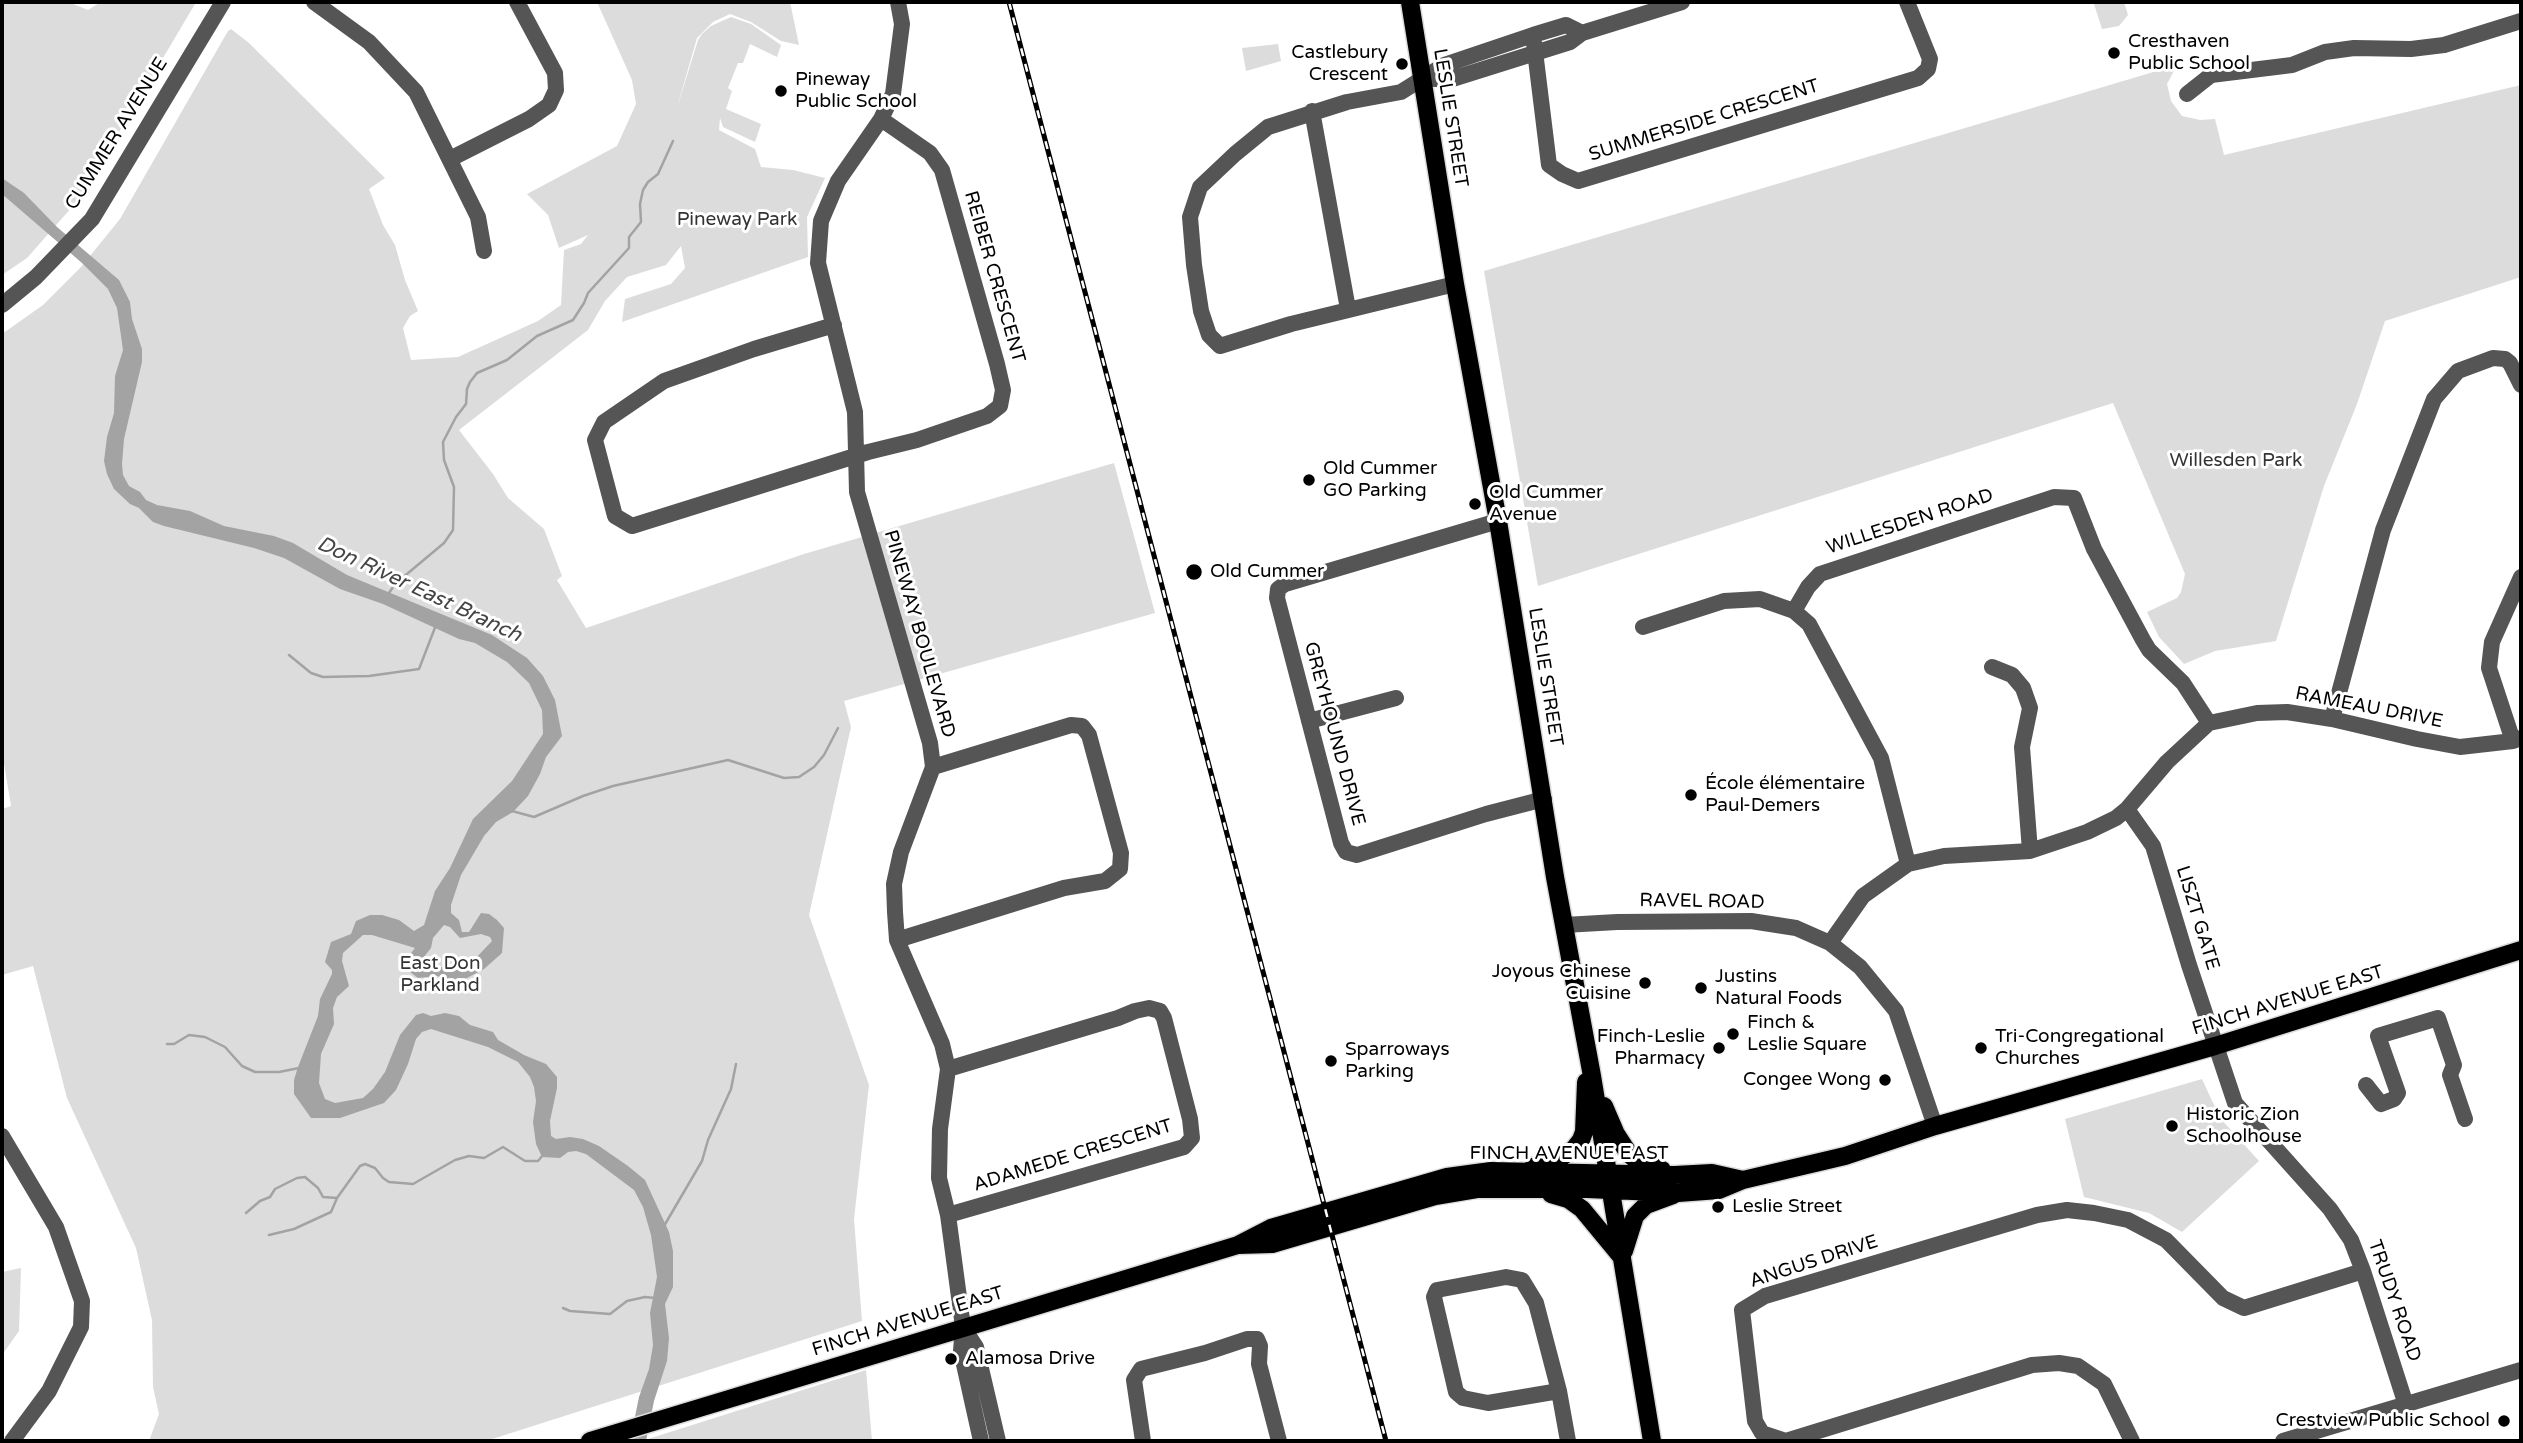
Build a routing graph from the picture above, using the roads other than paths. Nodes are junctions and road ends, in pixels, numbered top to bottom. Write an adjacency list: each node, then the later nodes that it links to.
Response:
1 (223, 2): 19 (street, CUMMER AVENUE)
2 (314, 2): 16 (street)
3 (517, 2): 16 (street)
4 (898, 2): 15 (street, PINEWAY BOULEVARD)
5 (1410, 2): 12 (main road, LESLIE STREET)
6 (1682, 2): 9 (street)
7 (1907, 2): 11 (street, SUMMERSIDE CRESCENT)
8 (2521, 21): 13 (street)
9 (1582, 33): 10 (street); 11 (street)
10 (1533, 35): 11 (street, SUMMERSIDE CRESCENT); 12 (street)
11 (1535, 52): 12 (street)
12 (1423, 78): 14 (street); 18 (main road, LESLIE STREET)
13 (2187, 94)
14 (1312, 111): 20 (street); 20 (street)
15 (881, 119): 21 (street, PINEWAY BOULEVARD); 23 (street, REIBER CRESCENT)
16 (450, 159): 17 (street)
17 (484, 251)
18 (1455, 284): 20 (street); 24 (main road, LESLIE STREET)
19 (2, 304)
20 (1348, 309)
21 (834, 325): 23 (street, PINEWAY BOULEVARD); 23 (street, REIBER CRESCENT)
22 (2521, 385): 30 (street)
23 (857, 456): 34 (street, PINEWAY BOULEVARD)
24 (1498, 521): 31 (street, GREYHOUND DRIVE); 35 (main road, LESLIE STREET)
25 (2521, 577): 33 (street)
26 (1794, 611): 27 (street); 32 (street, WILLESDEN ROAD); 38 (street)
27 (1643, 627)
28 (1992, 667): 37 (street)
29 (1396, 698): 31 (street)
30 (2332, 719): 32 (street, RAMEAU DRIVE); 33 (street, RAMEAU DRIVE)
31 (1309, 721): 35 (street, GREYHOUND DRIVE)
32 (2208, 723): 36 (street)
33 (2517, 739)
34 (933, 767): 40 (street, PINEWAY BOULEVARD); 40 (street)
35 (1544, 799): 39 (main road, LESLIE STREET)
36 (2127, 809): 37 (street); 43 (street, LISZT GATE)
37 (2031, 851): 38 (street)
38 (1908, 864): 41 (street)
39 (1564, 925): 41 (street, RAVEL ROAD); 44 (main road, LESLIE STREET)
40 (897, 940): 45 (street, PINEWAY BOULEVARD)
41 (1830, 943): 49 (street, RAVEL ROAD)
42 (2521, 950): 43 (main road, FINCH AVENUE EAST)
43 (2215, 1046): 49 (main road, FINCH AVENUE EAST); 58 (street, TRUDY ROAD)
44 (1588, 1054): 46 (main road, LESLIE STREET); 51 (main road)
45 (947, 1069): 55 (street, PINEWAY BOULEVARD); 55 (street, ADAMEDE CRESCENT)
46 (1592, 1076): 52 (main road, LESLIE STREET); 53 (main road)
47 (2366, 1086): 48 (street)
48 (2465, 1119)
49 (1935, 1126): 53 (main road, FINCH AVENUE EAST)
50 (2, 1136): 64 (street)
51 (1511, 1171): 52 (main road, FINCH AVENUE EAST); 56 (main road, FINCH AVENUE EAST)
52 (1610, 1182): 53 (main road, FINCH AVENUE EAST); 54 (main road, FINCH AVENUE EAST); 57 (main road, LESLIE STREET)
53 (1676, 1184): 57 (main road)
54 (1522, 1188): 56 (main road, FINCH AVENUE EAST); 57 (main road)
55 (948, 1215): 59 (street, PINEWAY BOULEVARD)
56 (1238, 1245): 59 (main road, FINCH AVENUE EAST)
57 (1623, 1258): 70 (main road, LESLIE STREET)
58 (2363, 1271): 62 (street, TRUDY ROAD); 71 (street, ANGUS DRIVE)
59 (963, 1326): 63 (main road, FINCH AVENUE EAST); 65 (street); 66 (street)
60 (2521, 1370): 62 (street)
61 (1559, 1391): 61 (street); 69 (street)
62 (2406, 1405): 72 (street)
63 (595, 1440)
64 (12, 1441)
65 (981, 1441)
66 (998, 1441)
67 (1143, 1441): 68 (street)
68 (1279, 1441)
69 (1568, 1441)
70 (1652, 1441)
71 (2132, 1441)
72 (2283, 1441)

